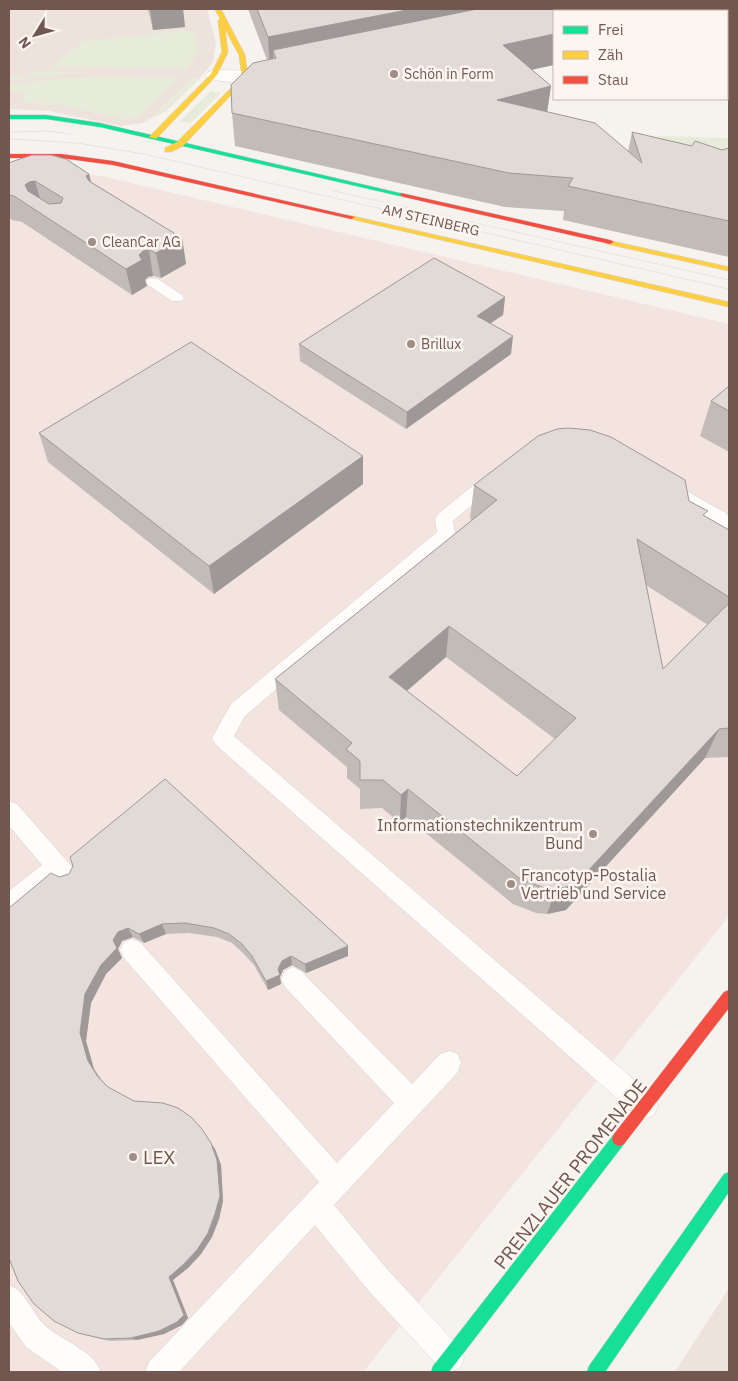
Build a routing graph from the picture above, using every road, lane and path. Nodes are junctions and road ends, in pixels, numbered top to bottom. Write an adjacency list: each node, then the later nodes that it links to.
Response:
1 (219, 13): 3 (main road); 4 (main road)
2 (289, 73): 4 (street)
3 (214, 75): 4 (street); 6 (main road)
4 (245, 77): 7 (main road)
5 (9, 117): 6 (main road, AM STEINBERG)
6 (154, 137): 7 (main road, AM STEINBERG); 9 (main road)
7 (180, 144): 9 (main road); 10 (main road, AM STEINBERG)
8 (9, 156): 9 (main road, AM STEINBERG)
9 (155, 161): 13 (main road, AM STEINBERG)
10 (729, 269)
11 (153, 282): 12 (lane)
12 (177, 298)
13 (729, 305)
14 (510, 464): 24 (lane)
15 (645, 472): 16 (lane)
16 (729, 528)
17 (9, 811): 18 (lane)
18 (9, 905)
19 (132, 950): 26 (lane)
20 (293, 979): 23 (lane)
21 (729, 997): 24 (main road, PRENZLAUER PROMENADE)
22 (449, 1063): 23 (lane)
23 (412, 1102): 26 (lane)
24 (645, 1106): 29 (main road, PRENZLAUER PROMENADE)
25 (729, 1179): 32 (main road)
26 (337, 1183): 27 (lane)
27 (316, 1205): 29 (lane); 31 (lane)
28 (9, 1299): 30 (lane)
29 (444, 1365)
30 (87, 1372)
31 (159, 1372)
32 (595, 1372)

